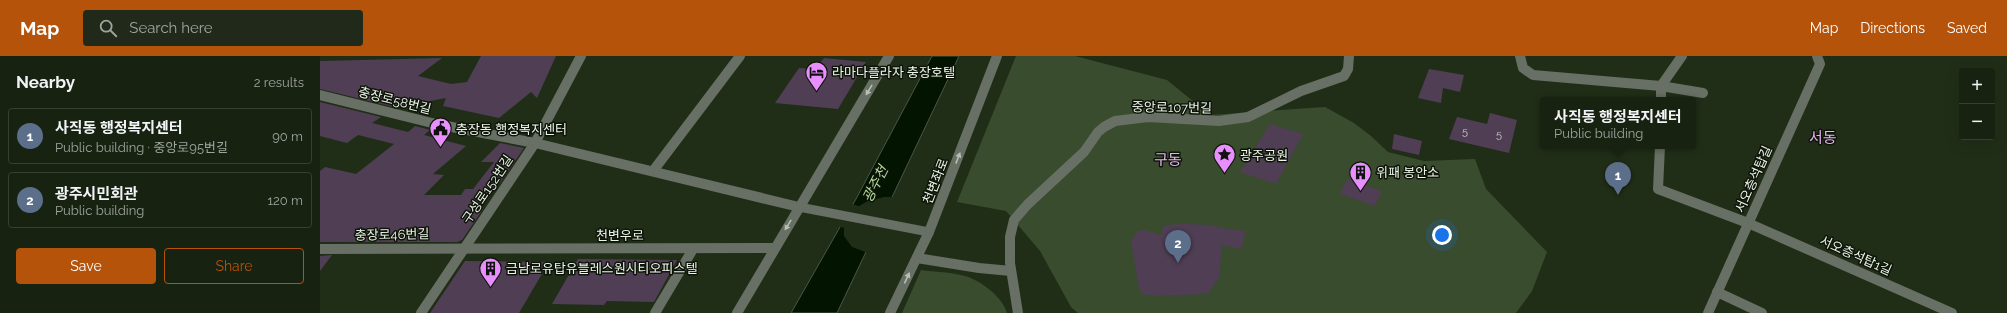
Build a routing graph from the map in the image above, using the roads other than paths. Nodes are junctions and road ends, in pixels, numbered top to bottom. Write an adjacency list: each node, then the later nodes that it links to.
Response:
1 (581, 56): 13 (street, 구성로152번길)
2 (740, 56): 15 (street)
3 (889, 56): 16 (street, one-way to 16)
4 (997, 56): 18 (street, 천변좌로, one-way to 4)
5 (1349, 56): 24 (street, 중앙로107번길)
6 (1520, 56): 9 (street)
7 (1682, 56): 9 (street)
8 (1817, 56): 17 (street, 서오층석탑길)
9 (1661, 86): 10 (street); 12 (street)
10 (1703, 93)
11 (320, 95): 13 (street, 충장로58번길)
12 (1661, 97)
13 (535, 143): 15 (street); 19 (street, 구성로152번길)
14 (1660, 149): 17 (street, 서오층석탑1길)
15 (653, 171): 16 (street)
16 (799, 207): 18 (street); 20 (street, one-way to 20)
17 (1748, 223): 25 (street, 서오층석탑길); 33 (street, 서오층석탑1길)
18 (929, 232): 23 (street, 천변좌로)
19 (464, 248): 21 (street, 충장로46번길); 22 (street, 천변우로); 26 (street, 구성로152번길)
20 (775, 248): 22 (street, 천변우로); 28 (street)
21 (320, 249)
22 (693, 249): 27 (street)
23 (917, 258): 24 (street); 29 (street, 천변좌로, one-way to 23)
24 (1011, 271): 30 (street)
25 (1717, 292): 31 (street, 서오층석탑길); 32 (street)
26 (420, 313)
27 (655, 313)
28 (737, 313)
29 (890, 313)
30 (1018, 313)
31 (1708, 313)
32 (1762, 313)
33 (1952, 313)

